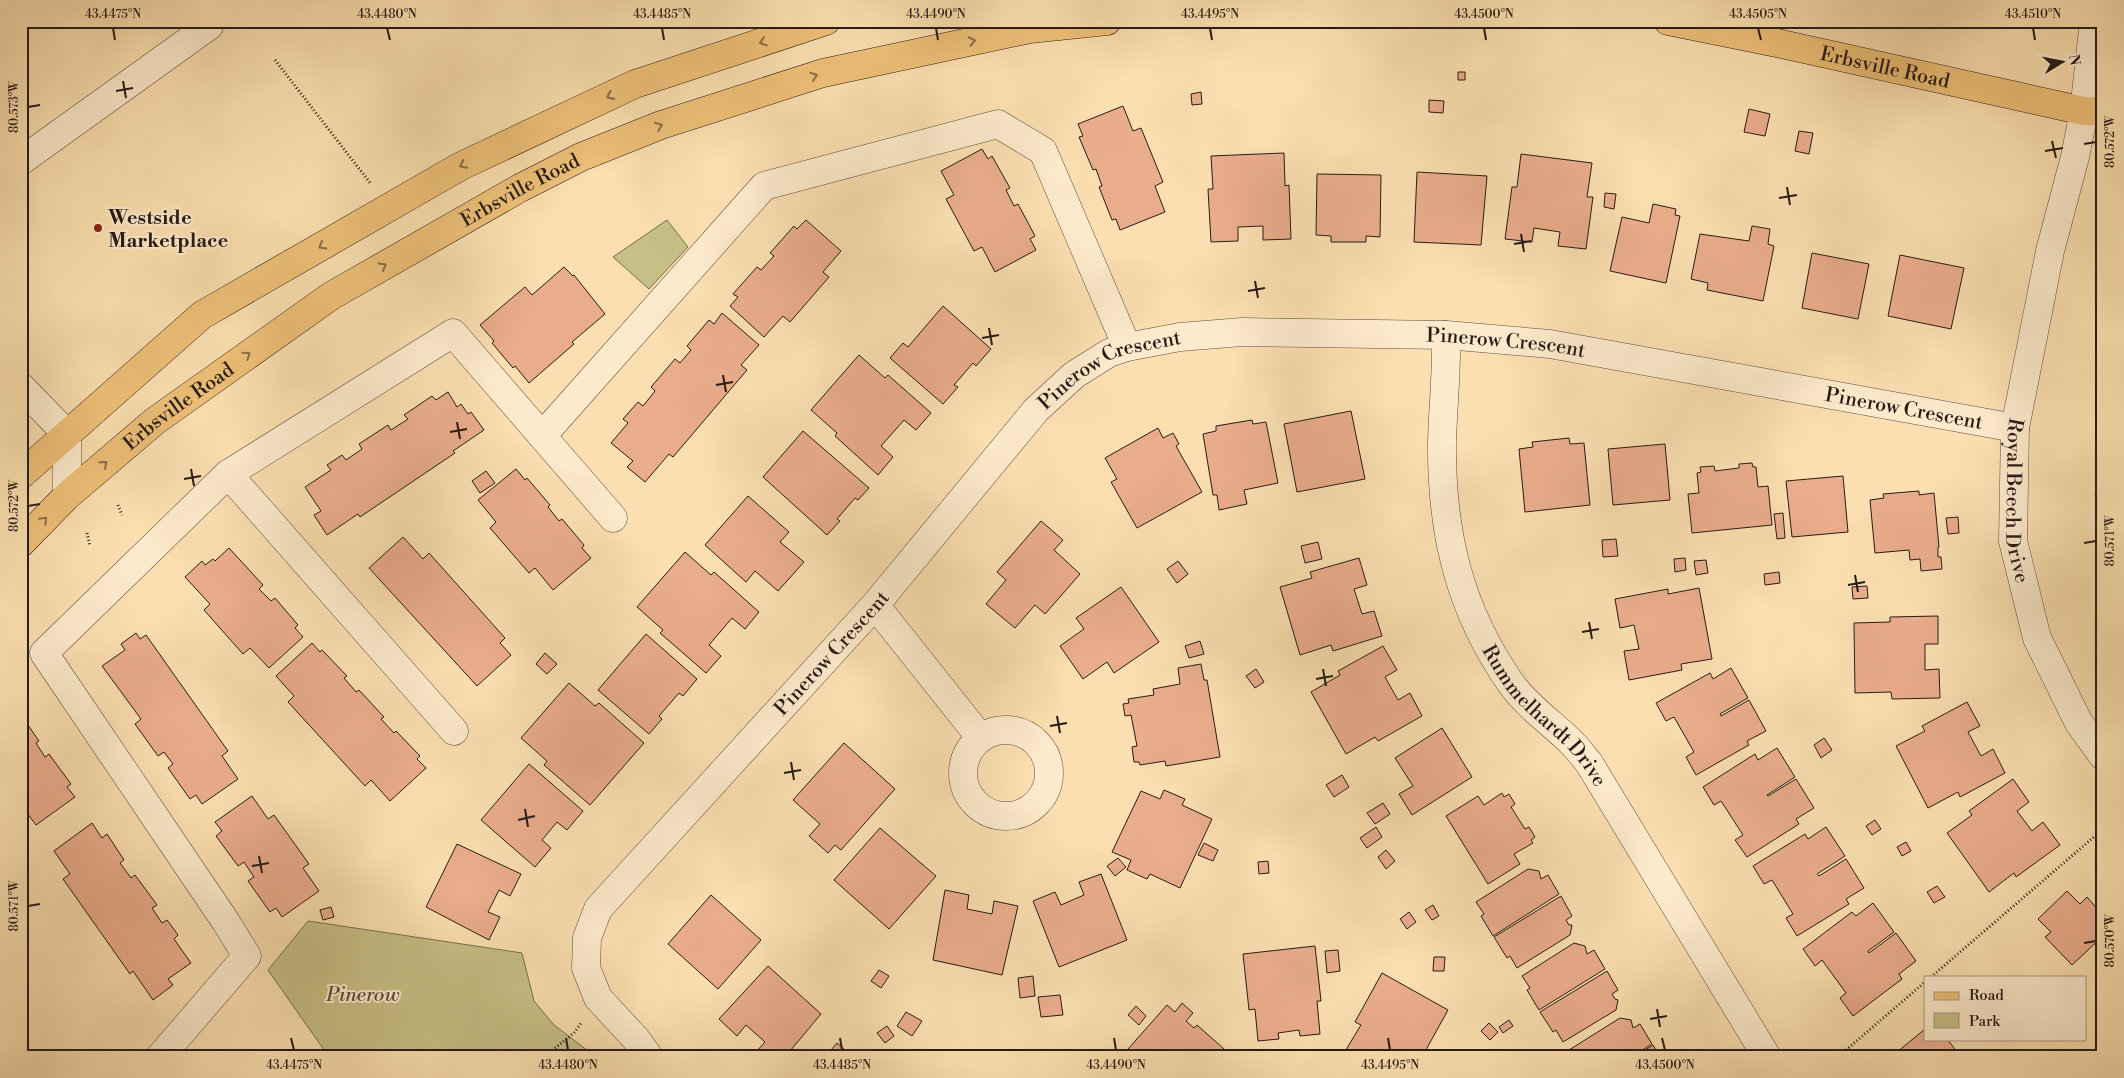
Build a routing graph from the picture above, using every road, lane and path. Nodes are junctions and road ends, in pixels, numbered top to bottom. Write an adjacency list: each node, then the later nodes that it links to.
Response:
1 (206, 21): 8 (street)
2 (826, 21): 14 (main road, one-way to 14)
3 (1107, 21): 18 (main road, Erbsville Road, one-way to 3)
4 (1668, 21): 7 (main road, Erbsville Road)
5 (2094, 21): 7 (street, Royal Beech Drive)
6 (275, 60): 9 (path)
7 (2093, 112): 13 (street, Royal Beech Drive)
8 (21, 161)
9 (371, 184)
10 (1446, 335): 11 (street, Pinerow Crescent); 13 (street, Pinerow Crescent); 36 (street, Rummelhardt Drive)
11 (1127, 347): 15 (street); 25 (street, Pinerow Crescent)
12 (21, 387): 14 (street)
13 (2015, 428): 28 (street, Royal Beech Drive)
14 (68, 434): 17 (main road); 18 (street)
15 (542, 436): 16 (street); 21 (street)
16 (228, 474): 26 (street); 33 (street)
17 (21, 475)
18 (68, 496): 23 (main road, Erbsville Road, one-way to 18)
19 (118, 505): 20 (path)
20 (122, 515)
21 (613, 518)
22 (87, 533): 24 (path)
23 (21, 543)
24 (90, 546)
25 (875, 605): 27 (street); 32 (street, Pinerow Crescent)
26 (454, 731)
27 (980, 737)
28 (2103, 756)
29 (2102, 830): 30 (path)
30 (1933, 976)
31 (1924, 983): 37 (path)
32 (598, 998): 34 (path); 35 (street, Pinerow Crescent)
33 (160, 1057)
34 (544, 1057)
35 (649, 1057)
36 (1767, 1057)
37 (1838, 1057)

